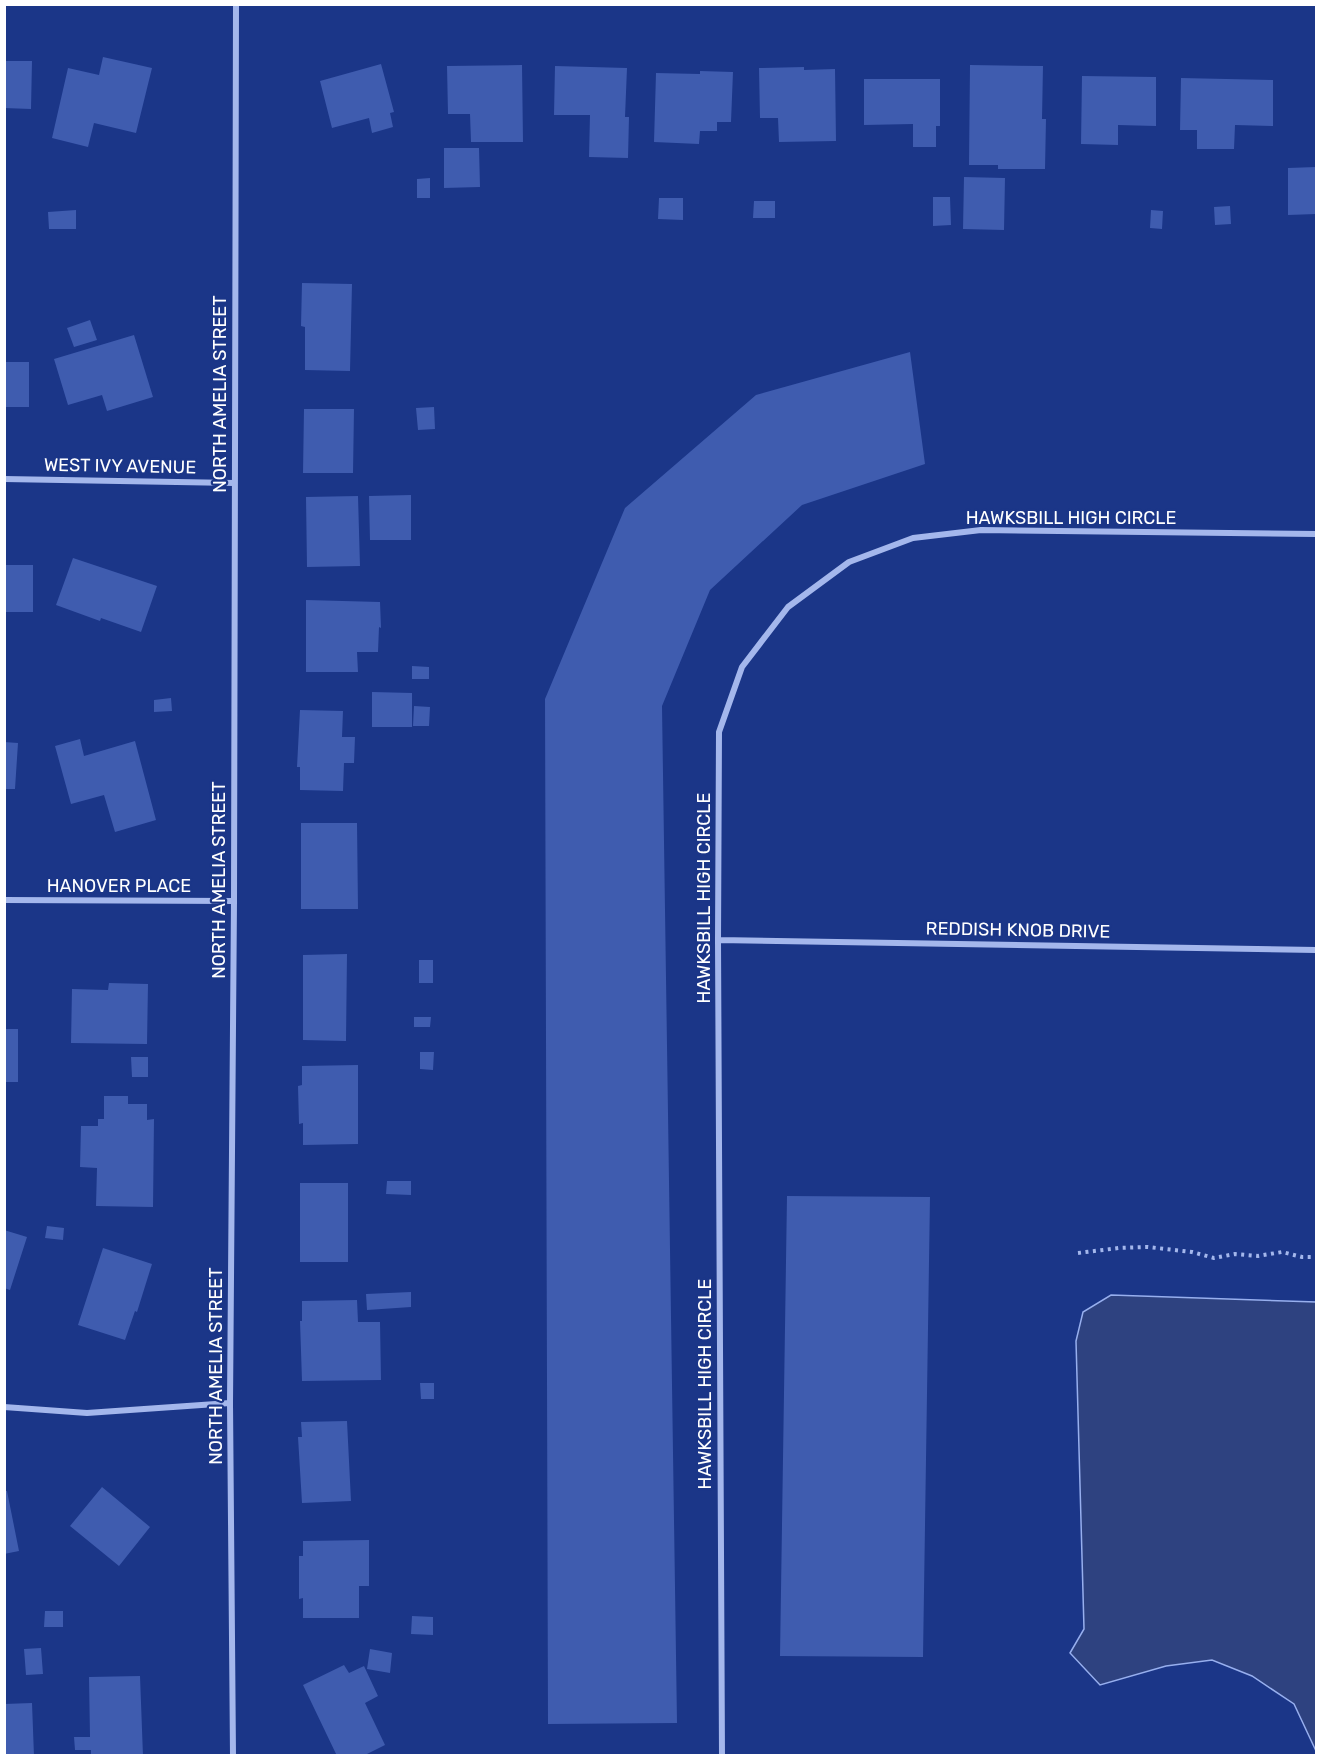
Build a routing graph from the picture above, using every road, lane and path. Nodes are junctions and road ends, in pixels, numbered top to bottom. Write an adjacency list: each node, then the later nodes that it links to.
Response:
1 (236, 4): 3 (street, NORTH AMELIA STREET)
2 (4, 479): 3 (street, WEST IVY AVENUE)
3 (234, 483): 6 (street, NORTH AMELIA STREET)
4 (1317, 534): 7 (street, HAWKSBILL HIGH CIRCLE)
5 (4, 900): 6 (street, HANOVER PLACE)
6 (234, 901): 11 (street, NORTH AMELIA STREET)
7 (718, 940): 8 (street, REDDISH KNOB DRIVE); 14 (street, HAWKSBILL HIGH CIRCLE)
8 (1317, 950)
9 (1078, 1253): 10 (path)
10 (1317, 1257)
11 (230, 1403): 12 (street); 13 (street, NORTH AMELIA STREET)
12 (4, 1407)
13 (233, 1755)
14 (722, 1755)

